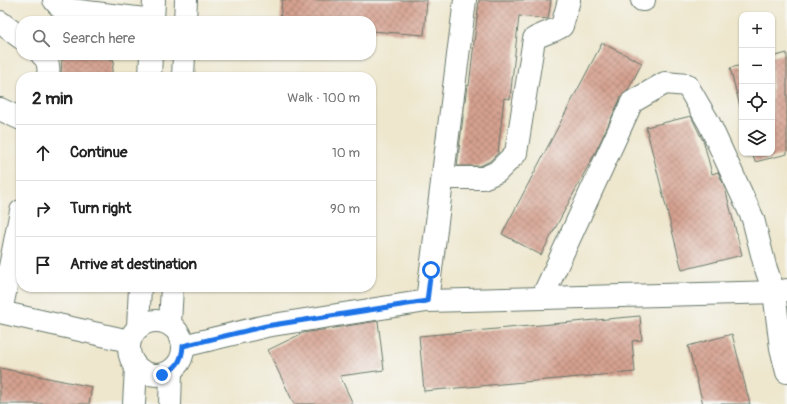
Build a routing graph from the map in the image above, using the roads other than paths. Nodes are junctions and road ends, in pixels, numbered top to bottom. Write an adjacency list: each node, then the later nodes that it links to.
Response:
1 (54, 0): 5 (street)
2 (186, 0): 6 (street)
3 (465, 0): 17 (street)
4 (569, 0): 17 (street)
5 (153, 14)
6 (185, 16)
7 (0, 22): 8 (street)
8 (16, 34)
9 (46, 60): 12 (street)
10 (151, 60): 13 (street)
11 (184, 60): 14 (street)
12 (49, 72)
13 (150, 72)
14 (182, 72)
15 (0, 109): 16 (street)
16 (16, 117)
17 (443, 178): 23 (street)
18 (16, 235): 24 (street)
19 (780, 291): 22 (street); 22 (street); 30 (street)
20 (139, 292): 26 (street)
21 (172, 292): 25 (street)
22 (542, 298): 23 (street)
23 (427, 301): 27 (street)
24 (0, 312): 26 (street)
25 (170, 324): 26 (street); 27 (street)
26 (134, 334): 28 (street)
27 (183, 346): 29 (street)
28 (136, 367): 29 (street); 31 (street)
29 (171, 371): 32 (street)
30 (787, 372)
31 (134, 404)
32 (170, 404)

